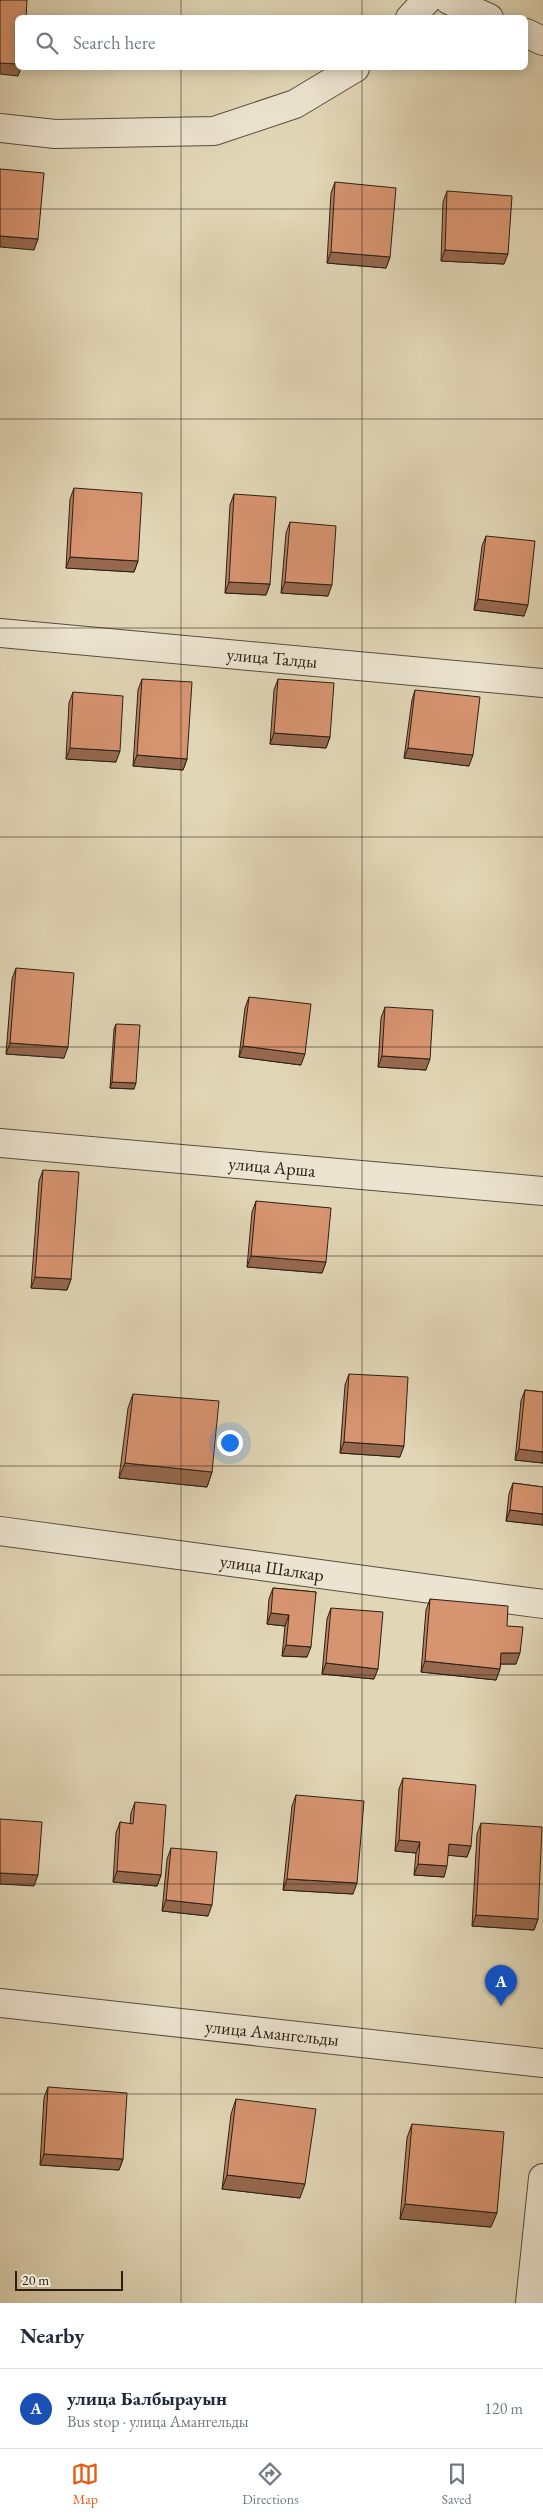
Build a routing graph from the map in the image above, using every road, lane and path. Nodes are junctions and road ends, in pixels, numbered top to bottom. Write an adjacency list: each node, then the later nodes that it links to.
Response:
1 (427, 0): 3 (street)
2 (449, 0): 4 (street)
3 (413, 15)
4 (482, 15)
5 (528, 34): 6 (street)
6 (543, 41)
7 (352, 70): 8 (street)
8 (0, 128)
9 (0, 633): 10 (street, улица Талды)
10 (543, 683)
11 (0, 1143): 12 (street, улица Арша)
12 (543, 1191)
13 (0, 1532): 14 (street, улица Шалкар)
14 (543, 1604)
15 (0, 2003): 16 (street, улица Амангельды)
16 (543, 2063)
17 (543, 2178): 18 (street)
18 (530, 2303)

